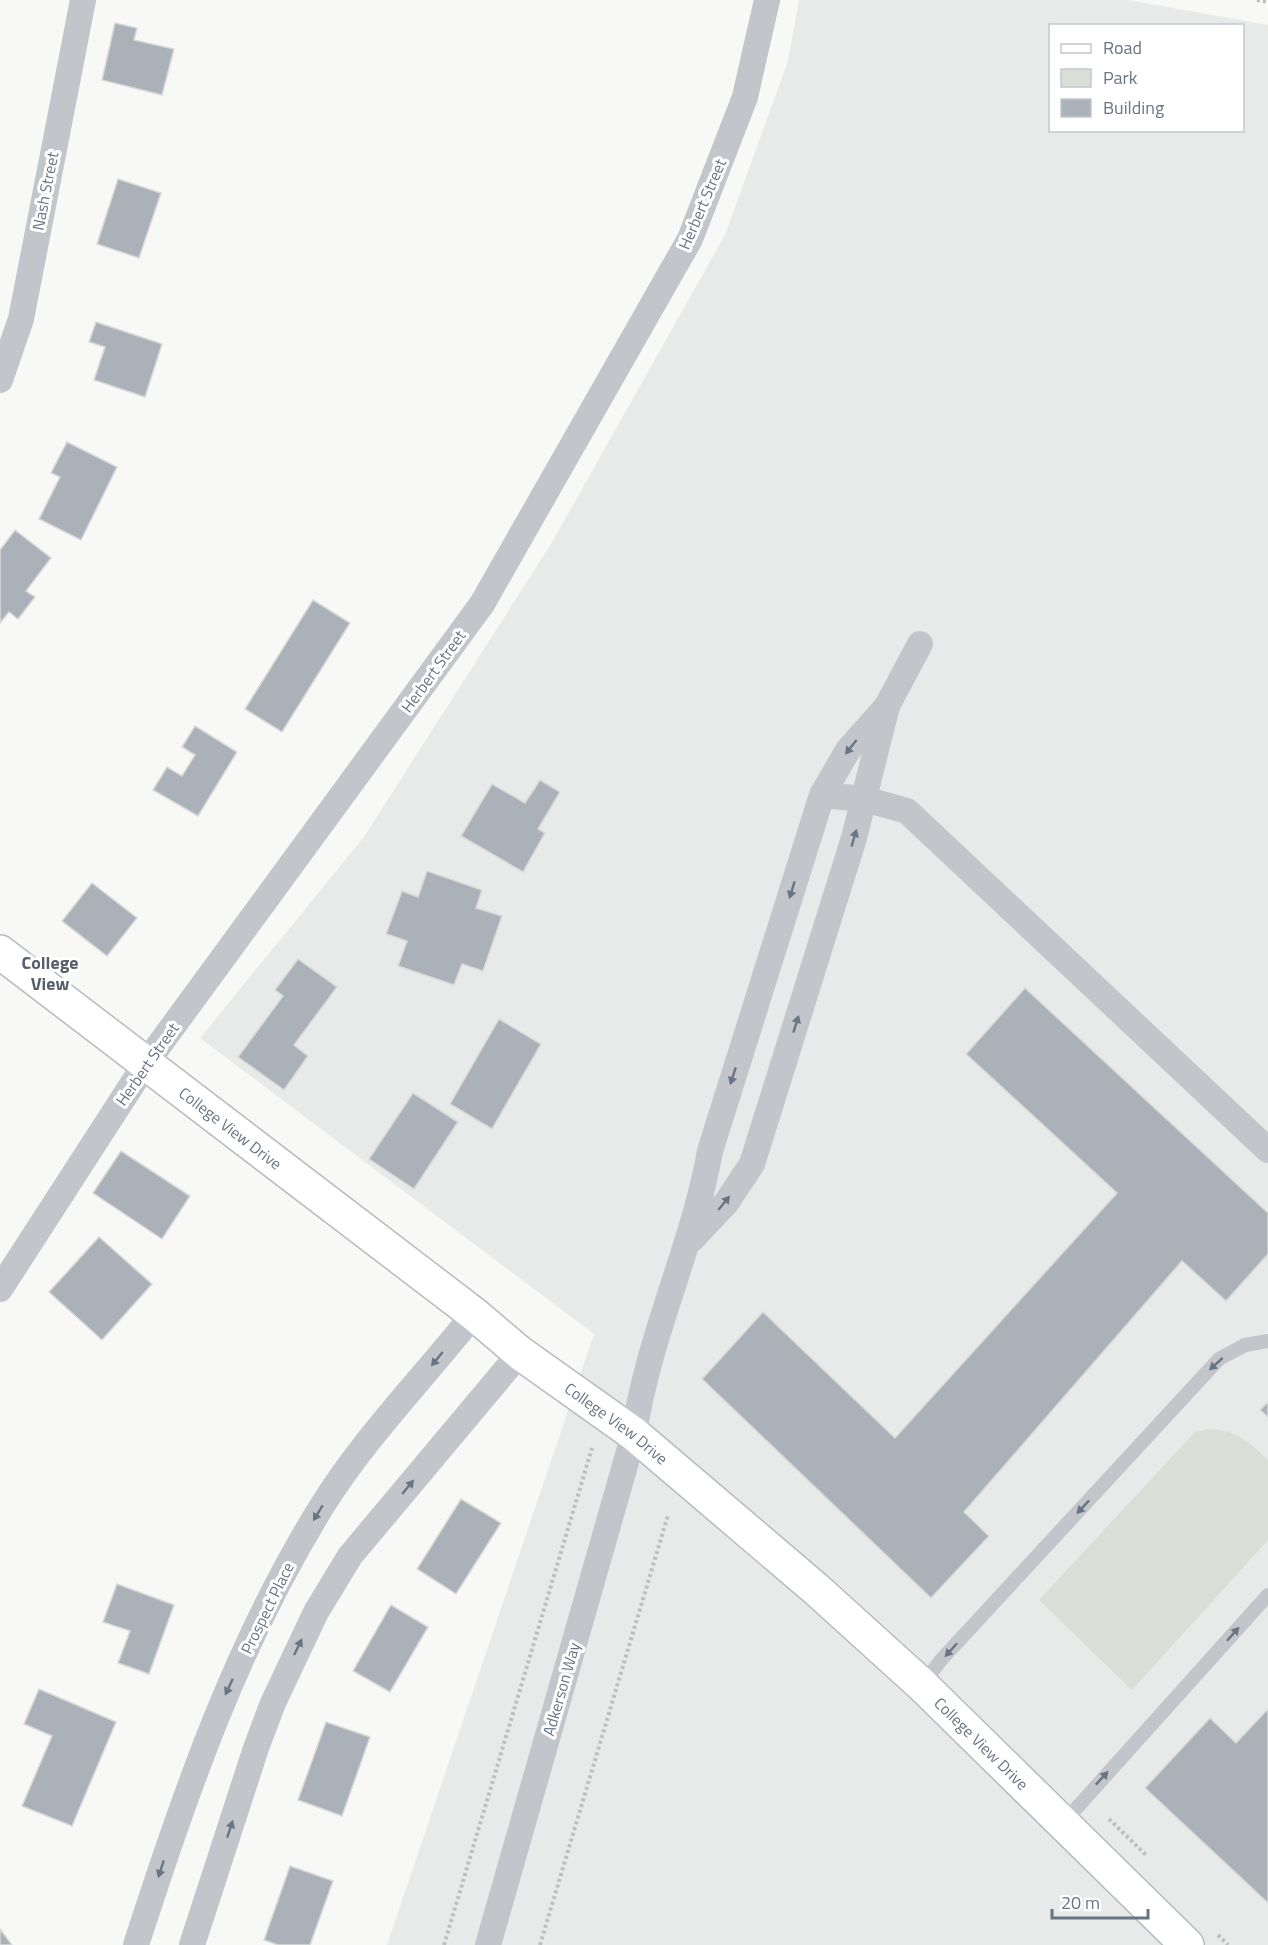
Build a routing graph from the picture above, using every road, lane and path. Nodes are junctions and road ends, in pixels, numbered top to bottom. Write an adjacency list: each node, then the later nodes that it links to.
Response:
1 (83, 0): 5 (street, Nash Street)
2 (767, 0): 12 (street, Herbert Street)
3 (1257, 0): 4 (path)
4 (1268, 2)
5 (11, 318): 6 (street, Nash Street)
6 (0, 380)
7 (920, 644): 8 (street)
8 (887, 706): 9 (street, Adkerson Way, one-way to 9); 10 (street)
9 (822, 795): 10 (street); 14 (street, Adkerson Way, one-way to 14)
10 (864, 799): 13 (street); 14 (street, one-way to 10)
11 (0, 952): 12 (street, College View Drive)
12 (146, 1063): 15 (street, Herbert Street); 16 (street, College View Drive)
13 (1268, 1150)
14 (685, 1246): 19 (street, Adkerson Way)
15 (0, 1289)
16 (474, 1314): 18 (street, College View Drive); 25 (street, Prospect Place, one-way to 25)
17 (1268, 1341): 23 (lane, one-way to 23)
18 (520, 1353): 19 (street, College View Drive); 26 (street, one-way to 18)
19 (634, 1434): 23 (street, College View Drive); 28 (street, Adkerson Way)
20 (592, 1448): 27 (path)
21 (668, 1515): 29 (path)
22 (1268, 1595): 24 (lane, one-way to 22)
23 (922, 1685): 24 (street, College View Drive)
24 (1064, 1822): 30 (street, College View Drive)
25 (136, 1945)
26 (192, 1945)
27 (444, 1945)
28 (488, 1945)
29 (540, 1945)
30 (1187, 1945)

